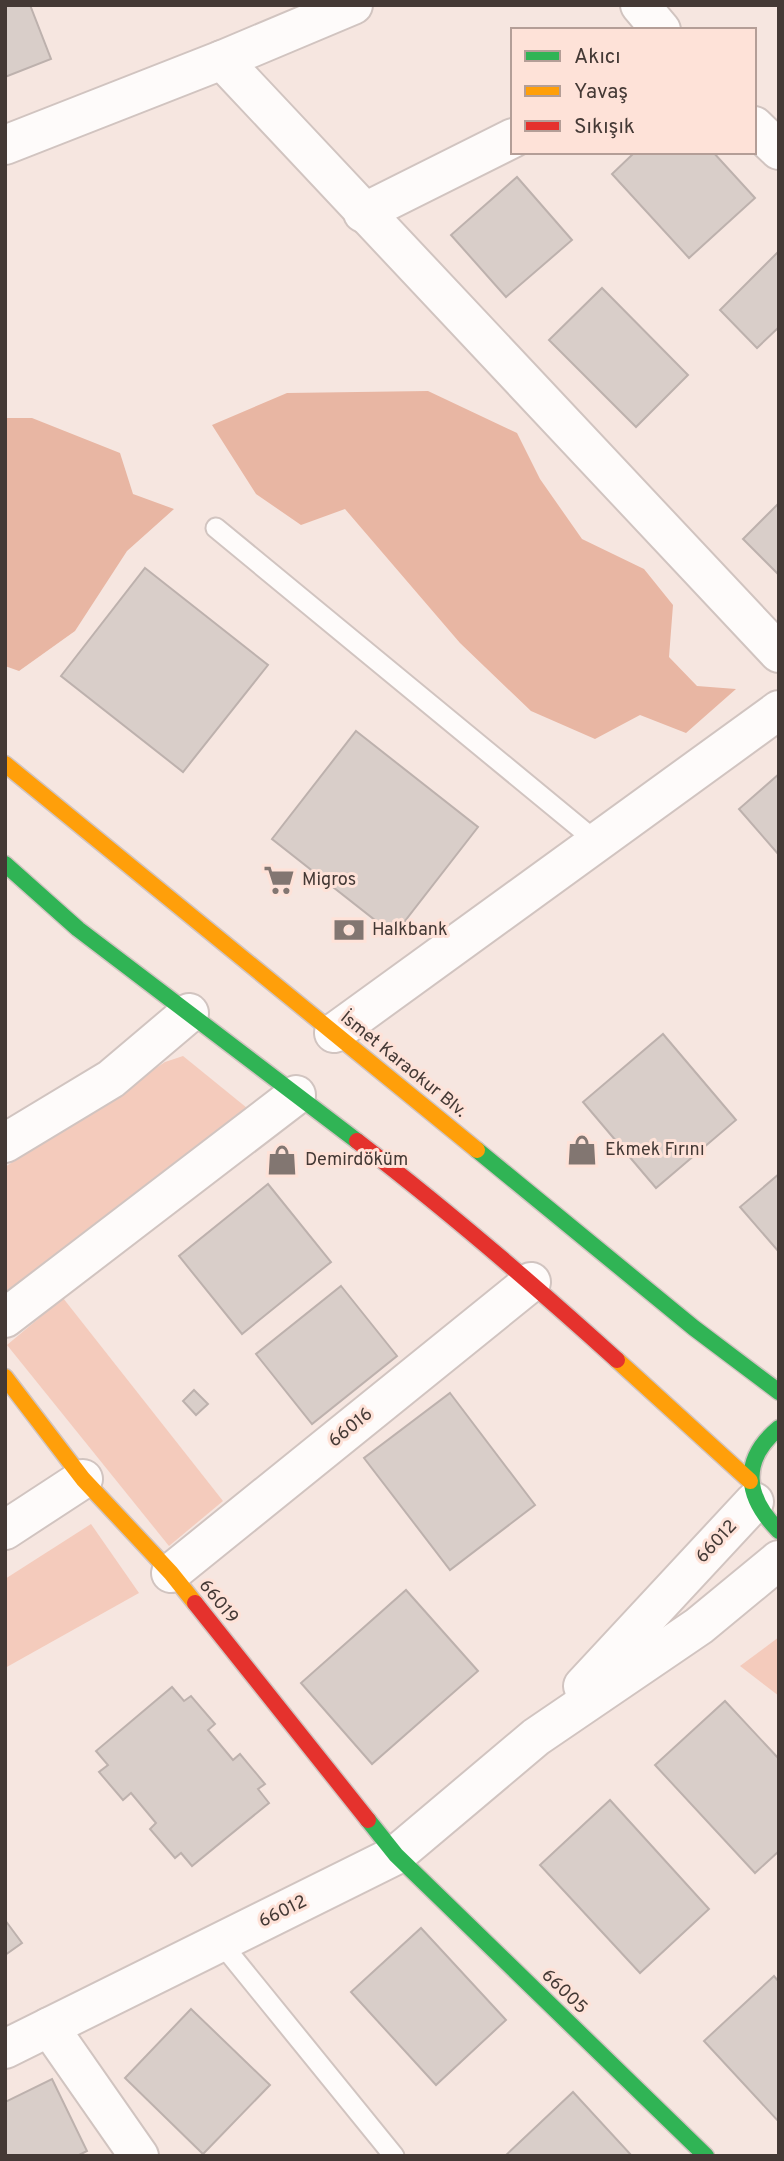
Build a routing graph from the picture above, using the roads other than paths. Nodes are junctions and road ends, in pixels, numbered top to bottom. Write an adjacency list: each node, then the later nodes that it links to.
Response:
1 (353, 5): 4 (street)
2 (640, 5): 3 (street)
3 (659, 28)
4 (222, 60): 7 (street); 9 (street)
5 (756, 128): 8 (street)
6 (511, 139): 9 (street)
7 (5, 145)
8 (779, 150)
9 (363, 213): 11 (street)
10 (216, 528): 14 (lane)
11 (779, 653)
12 (779, 710): 14 (street)
13 (5, 764): 17 (main road, İsmet Karaokur Blv.)
14 (597, 842): 17 (street)
15 (5, 863): 16 (main road)
16 (189, 1013): 18 (main road); 19 (street)
17 (334, 1033): 23 (main road, İsmet Karaokur Blv.)
18 (296, 1095): 20 (main road); 21 (street)
19 (5, 1143)
20 (531, 1282): 26 (main road); 30 (street, 66016)
21 (5, 1318)
22 (5, 1377): 25 (main road, 66019)
23 (779, 1392)
24 (779, 1427): 26 (main road)
25 (83, 1479): 27 (street); 30 (main road, 66019)
26 (752, 1491): 28 (main road); 31 (street, 66012)
27 (5, 1530)
28 (779, 1531)
29 (779, 1560): 31 (street, 66012)
30 (171, 1573): 32 (main road, 66019)
31 (536, 1737): 32 (street, 66012)
32 (396, 1856): 33 (street, 66012); 38 (main road, 66005)
33 (220, 1943): 34 (street, 66012); 37 (lane)
34 (50, 2027): 35 (street, 66012); 36 (street)
35 (5, 2049)
36 (139, 2156)
37 (394, 2156)
38 (706, 2156)

